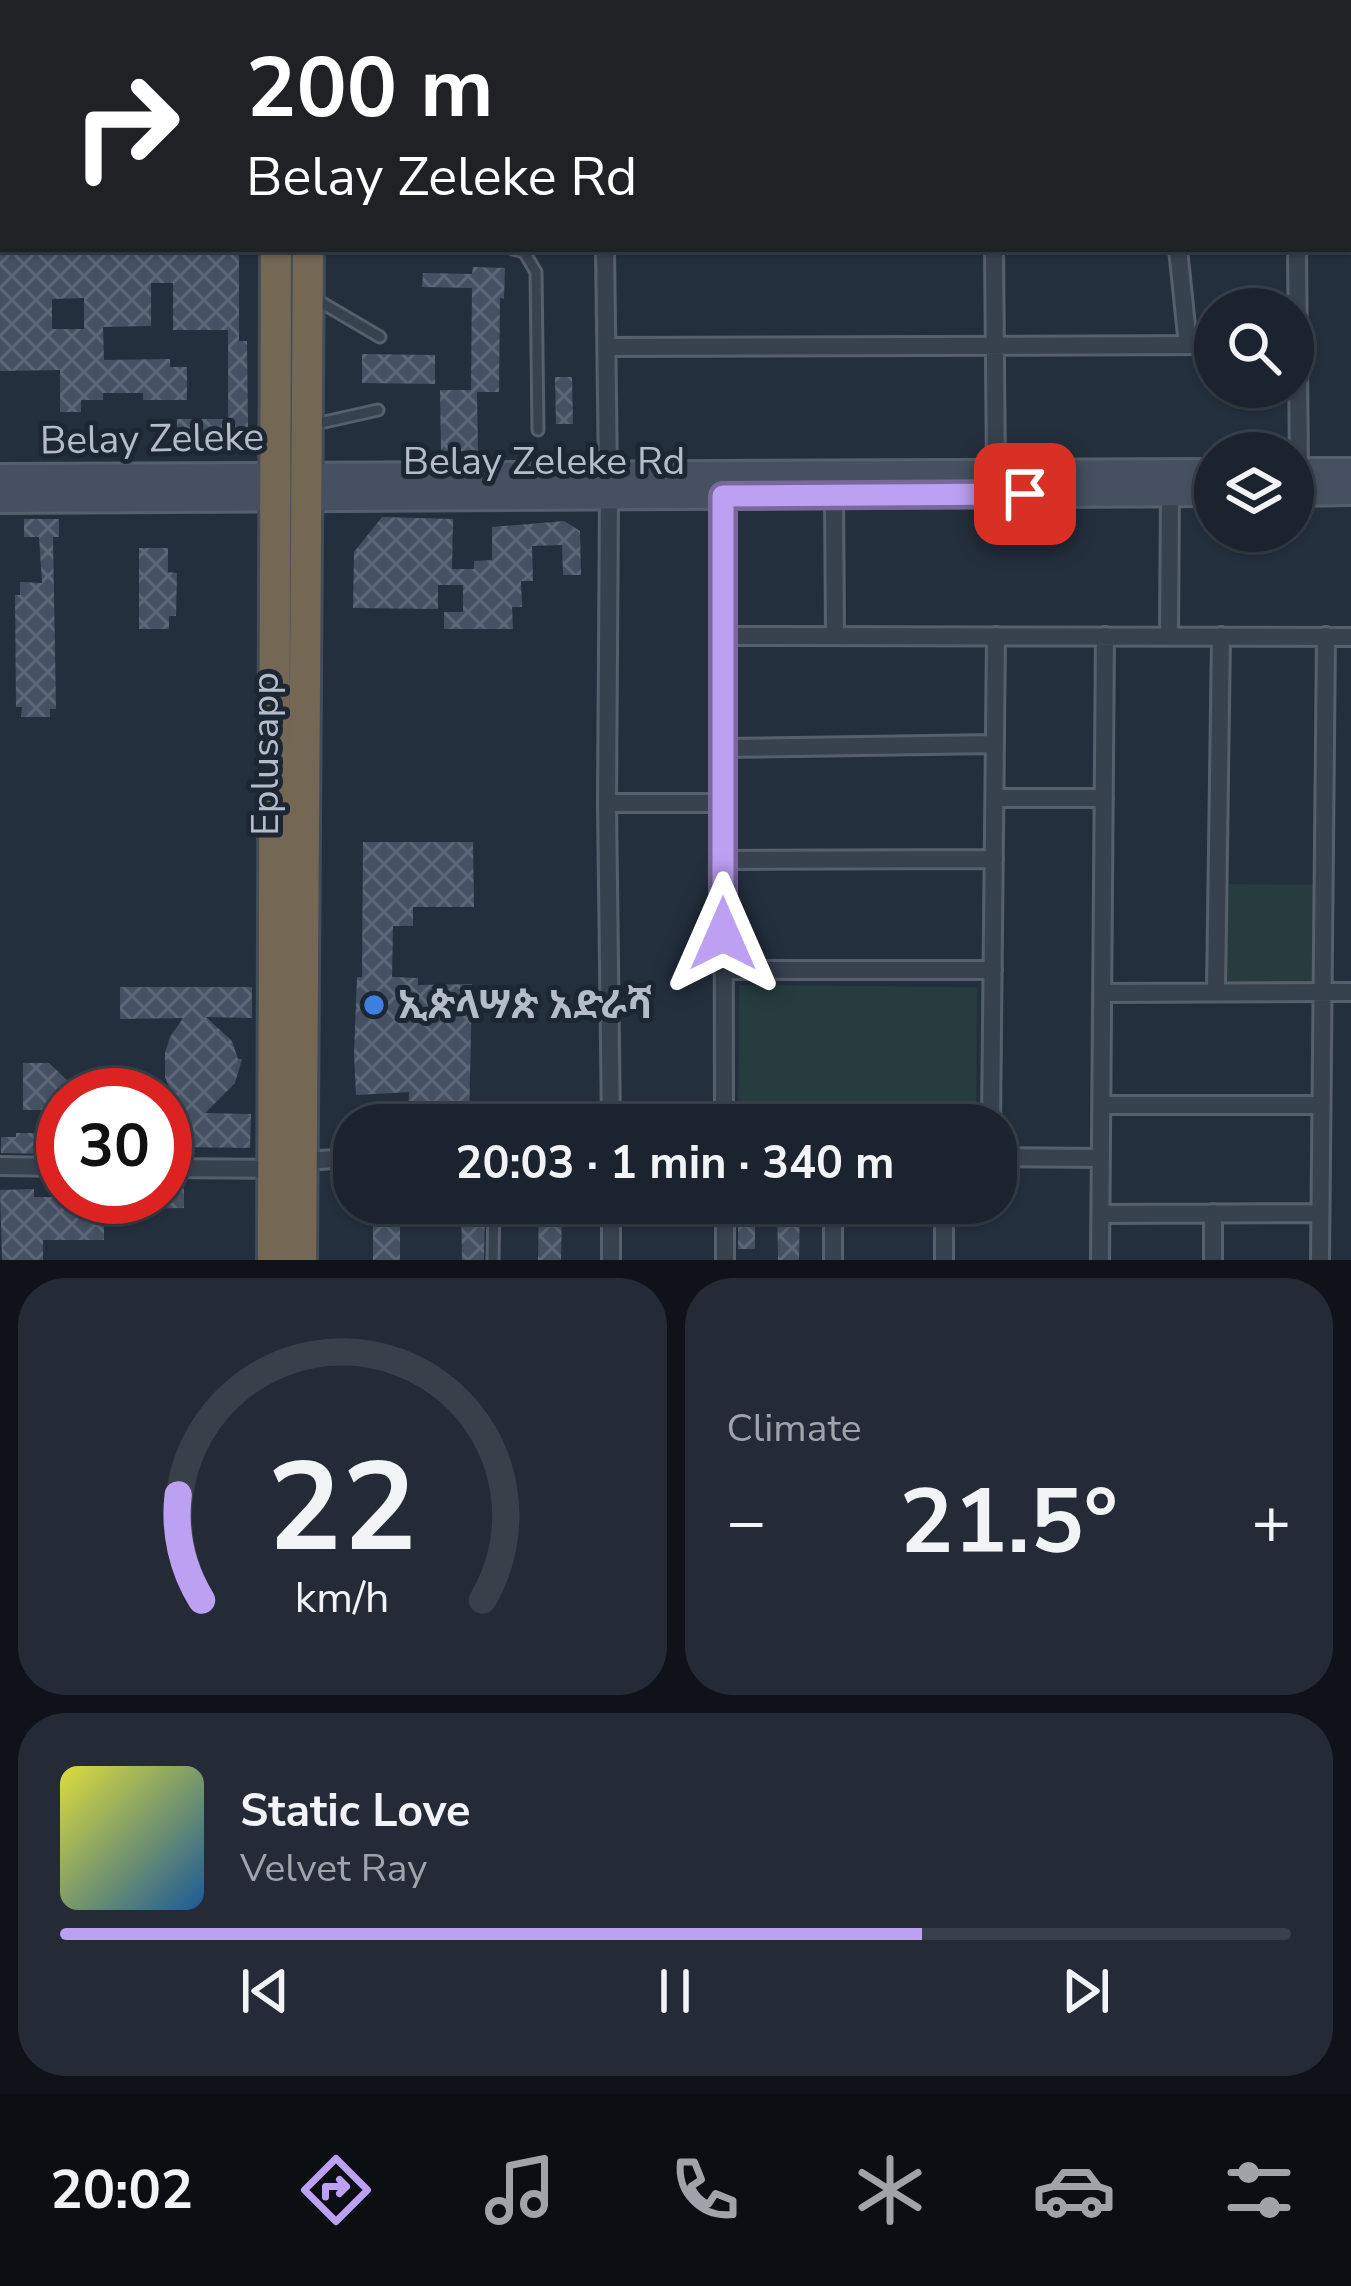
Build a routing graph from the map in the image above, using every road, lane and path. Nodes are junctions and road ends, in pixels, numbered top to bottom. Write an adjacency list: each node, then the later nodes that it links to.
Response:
1 (276, 252): 27 (highway)
2 (308, 252): 9 (highway)
3 (524, 252): 17 (lane)
4 (605, 252): 13 (street)
5 (994, 252): 14 (street)
6 (1178, 252): 11 (street)
7 (1297, 252): 8 (street)
8 (1296, 288)
9 (308, 294): 10 (lane); 16 (highway)
10 (380, 337)
11 (1188, 345): 12 (street); 14 (street)
12 (1194, 345)
13 (607, 347): 14 (street); 26 (street)
14 (993, 347): 18 (street)
15 (378, 410): 16 (lane)
16 (306, 426): 27 (highway)
17 (538, 430)
18 (996, 472): 23 (street, Belay Zeleke Rd); 25 (street, Belay Zeleke Rd)
19 (1351, 472): 22 (street)
20 (0, 477): 27 (street, Belay Zeleke)
21 (1194, 477): 23 (street, Belay Zeleke Rd)
22 (1314, 477)
23 (1170, 483): 25 (street, Belay Zeleke Rd); 28 (street, Belay Zeleke Rd); 33 (street)
24 (1314, 483): 29 (street)
25 (834, 484): 26 (street, Belay Zeleke Rd); 30 (street, Belay Zeleke Rd); 32 (street)
26 (609, 485): 27 (street, Belay Zeleke Rd); 30 (street, Belay Zeleke Rd); 44 (street)
27 (290, 486): 31 (street, Belay Zeleke); 62 (highway)
28 (1194, 488)
29 (1351, 492)
30 (723, 496): 34 (street)
31 (0, 500)
32 (835, 635): 34 (street); 35 (street)
33 (1169, 635): 36 (street); 37 (street)
34 (723, 636): 41 (street)
35 (996, 636): 36 (street); 40 (street)
36 (1105, 636): 43 (street)
37 (1221, 636): 38 (street); 50 (street)
38 (1326, 636): 39 (street); 51 (street)
39 (1351, 637)
40 (995, 743): 41 (street); 42 (street)
41 (722, 748): 45 (street)
42 (995, 798): 43 (street); 46 (street)
43 (1104, 798): 53 (street)
44 (607, 802): 45 (street); 54 (street)
45 (722, 803): 47 (street)
46 (994, 859): 47 (street); 49 (street)
47 (723, 860): 48 (street)
48 (723, 970): 49 (street); 55 (street)
49 (993, 970): 56 (street)
50 (1216, 991): 51 (street); 53 (street)
51 (1322, 991): 52 (street); 58 (street)
52 (1351, 992)
53 (1102, 993): 57 (street)
54 (611, 1104)
55 (724, 1104)
56 (991, 1104)
57 (1102, 1105): 58 (street); 60 (street)
58 (1322, 1106): 68 (street)
59 (1017, 1157): 60 (street)
60 (1101, 1158): 66 (street)
61 (333, 1160): 62 (street)
62 (287, 1165): 65 (street); 74 (highway); 75 (highway)
63 (0, 1166): 64 (street)
64 (36, 1167)
65 (192, 1167)
66 (1101, 1214): 67 (street); 81 (street)
67 (1213, 1214): 68 (street); 82 (street)
68 (1320, 1214): 83 (street)
69 (494, 1224): 76 (lane)
70 (611, 1224): 77 (street)
71 (725, 1224): 78 (street)
72 (833, 1224): 79 (street)
73 (944, 1224): 80 (street)
74 (273, 1260)
75 (301, 1260)
76 (493, 1260)
77 (611, 1260)
78 (725, 1260)
79 (833, 1260)
80 (944, 1260)
81 (1100, 1260)
82 (1213, 1260)
83 (1320, 1260)

